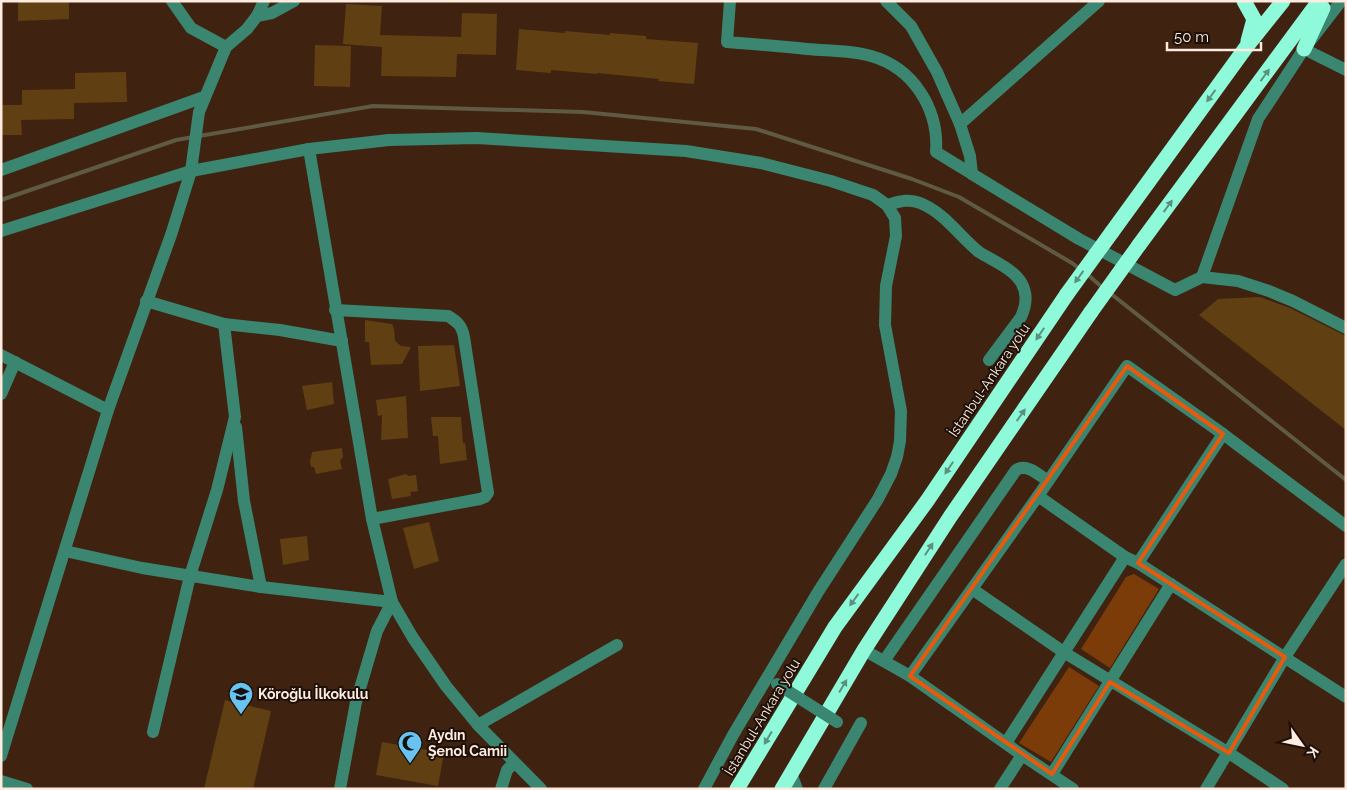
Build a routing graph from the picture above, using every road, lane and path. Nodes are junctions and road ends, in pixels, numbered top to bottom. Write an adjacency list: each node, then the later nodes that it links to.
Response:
1 (172, 1): 14 (street)
2 (264, 1): 12 (street)
3 (294, 1): 12 (street)
4 (730, 1): 22 (street)
5 (886, 1): 18 (street)
6 (1099, 1): 18 (street)
7 (1244, 1): 13 (highway)
8 (1283, 1): 13 (highway, İstanbul-Ankara yolu)
9 (1319, 1): 52 (highway, one-way to 9, bridge)
10 (1326, 1): 15 (highway)
11 (1341, 1): 15 (street)
12 (257, 16): 14 (street)
13 (1247, 46): 77 (highway, İstanbul-Ankara yolu, one-way to 77, bridge)
14 (226, 47): 17 (street)
15 (1304, 49): 16 (street); 25 (street)
16 (1346, 70)
17 (204, 98): 20 (street); 21 (street)
18 (960, 124): 22 (street)
19 (309, 149): 21 (street); 23 (street); 27 (street)
20 (1, 170)
21 (191, 172): 24 (street); 26 (street)
22 (972, 174): 25 (street)
23 (887, 205): 32 (street); 76 (street)
24 (1, 231)
25 (1202, 276): 29 (street)
26 (146, 301): 28 (street); 35 (street)
27 (336, 310): 30 (street); 40 (street)
28 (224, 324): 30 (street); 36 (street)
29 (1346, 328)
30 (342, 341): 40 (street)
31 (1, 355): 33 (street)
32 (989, 360)
33 (15, 362): 34 (street); 35 (street)
34 (1, 394)
35 (108, 410): 42 (street)
36 (235, 417): 46 (street); 48 (street)
37 (1223, 434): 38 (street); 41 (street); 44 (street)
38 (1048, 481): 39 (street); 55 (street)
39 (1038, 496): 43 (street); 49 (street)
40 (372, 519): 50 (street)
41 (1346, 526)
42 (65, 551): 46 (street); 67 (street)
43 (1125, 557): 44 (street); 53 (street)
44 (1138, 564): 47 (street)
45 (1346, 564): 54 (street)
46 (190, 576): 48 (street); 63 (street)
47 (1171, 584): 54 (street); 57 (street)
48 (261, 587): 50 (street)
49 (972, 589): 53 (street); 56 (street)
50 (392, 602): 62 (street); 73 (street)
51 (617, 645): 62 (street)
52 (864, 650): 55 (street); 69 (highway, one-way to 52)
53 (1065, 653): 57 (street); 64 (street)
54 (1285, 657): 59 (street); 65 (street)
55 (884, 661): 56 (street)
56 (910, 676): 64 (street)
57 (1110, 682): 65 (street); 70 (street)
58 (777, 684): 60 (street, bridge)
59 (1346, 697)
60 (837, 722)
61 (861, 723): 80 (street)
62 (478, 725): 68 (street)
63 (153, 732)
64 (1006, 743): 66 (street)
65 (1229, 753): 83 (street); 84 (street)
66 (1022, 754): 70 (street); 81 (street)
67 (1, 756)
68 (514, 763): 74 (street); 75 (street)
69 (792, 773): 78 (highway); 79 (street)
70 (1052, 774): 82 (street)
71 (1, 781): 72 (street)
72 (27, 789)
73 (340, 789)
74 (501, 789)
75 (541, 789)
76 (704, 789)
77 (737, 789)
78 (782, 789)
79 (797, 789)
80 (824, 789)
81 (1000, 789)
82 (1073, 789)
83 (1206, 789)
84 (1283, 789)

